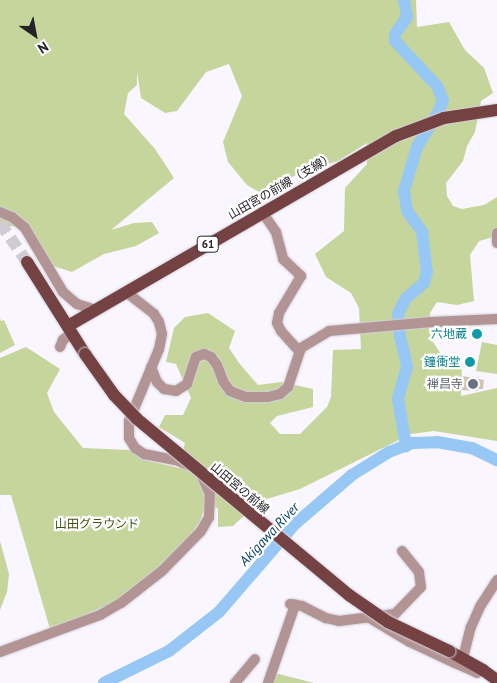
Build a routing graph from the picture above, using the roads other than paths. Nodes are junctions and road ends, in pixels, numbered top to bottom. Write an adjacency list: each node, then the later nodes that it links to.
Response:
1 (494, 110): 3 (main road, 山田宮の前線（支線） / 61)
2 (0, 212): 8 (street)
3 (262, 212): 7 (main road, 山田宮の前線（支線） / 61); 12 (street)
4 (497, 233): 5 (street)
5 (497, 243)
6 (28, 262): 10 (main road, 山田宮の前線)
7 (126, 292): 8 (main road, 山田宮の前線（支線） / 61); 13 (street)
8 (95, 310): 10 (main road, 山田宮の前線（支線） / 61)
9 (497, 319): 12 (street)
10 (70, 330): 11 (street); 18 (main road, 山田宮の前線, bridge)
11 (60, 347)
12 (299, 351): 13 (street)
13 (151, 367): 17 (street)
14 (402, 551): 16 (street)
15 (497, 580): 18 (street)
16 (368, 617): 20 (street); 23 (street)
17 (0, 652)
18 (463, 658): 20 (main road, 山田宮の前線)
19 (255, 659): 22 (street)
20 (483, 670): 21 (main road, 山田宮の前線)
21 (497, 680)
22 (235, 683)
23 (268, 683)

